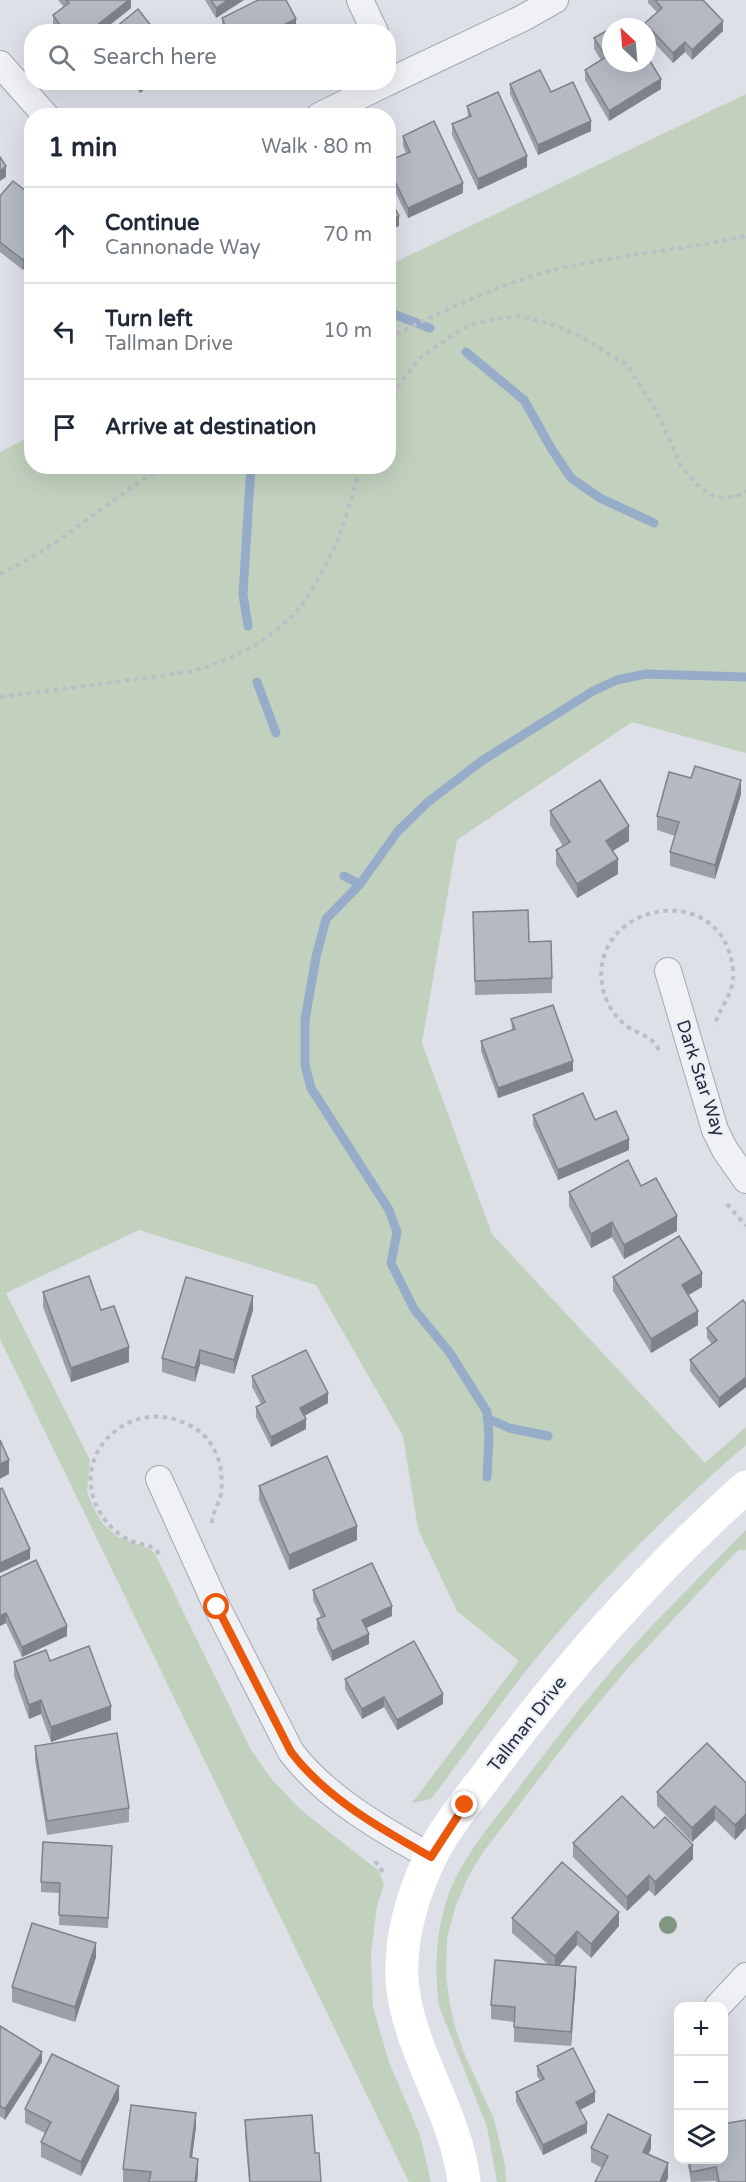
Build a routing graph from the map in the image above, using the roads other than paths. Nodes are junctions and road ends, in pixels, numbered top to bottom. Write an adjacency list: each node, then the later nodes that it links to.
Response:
1 (360, 0): 3 (street)
2 (555, 0): 5 (street)
3 (371, 24)
4 (0, 64): 7 (street)
5 (396, 73)
6 (365, 90): 8 (street)
7 (39, 108)
8 (333, 108)
9 (668, 971): 10 (street, Dark Star Way)
10 (746, 1180)
11 (159, 1479): 13 (street)
12 (746, 1486): 13 (street, Tallman Drive)
13 (431, 1857): 16 (street, Tallman Drive)
14 (746, 1976): 15 (street)
15 (723, 2002)
16 (464, 2182)

